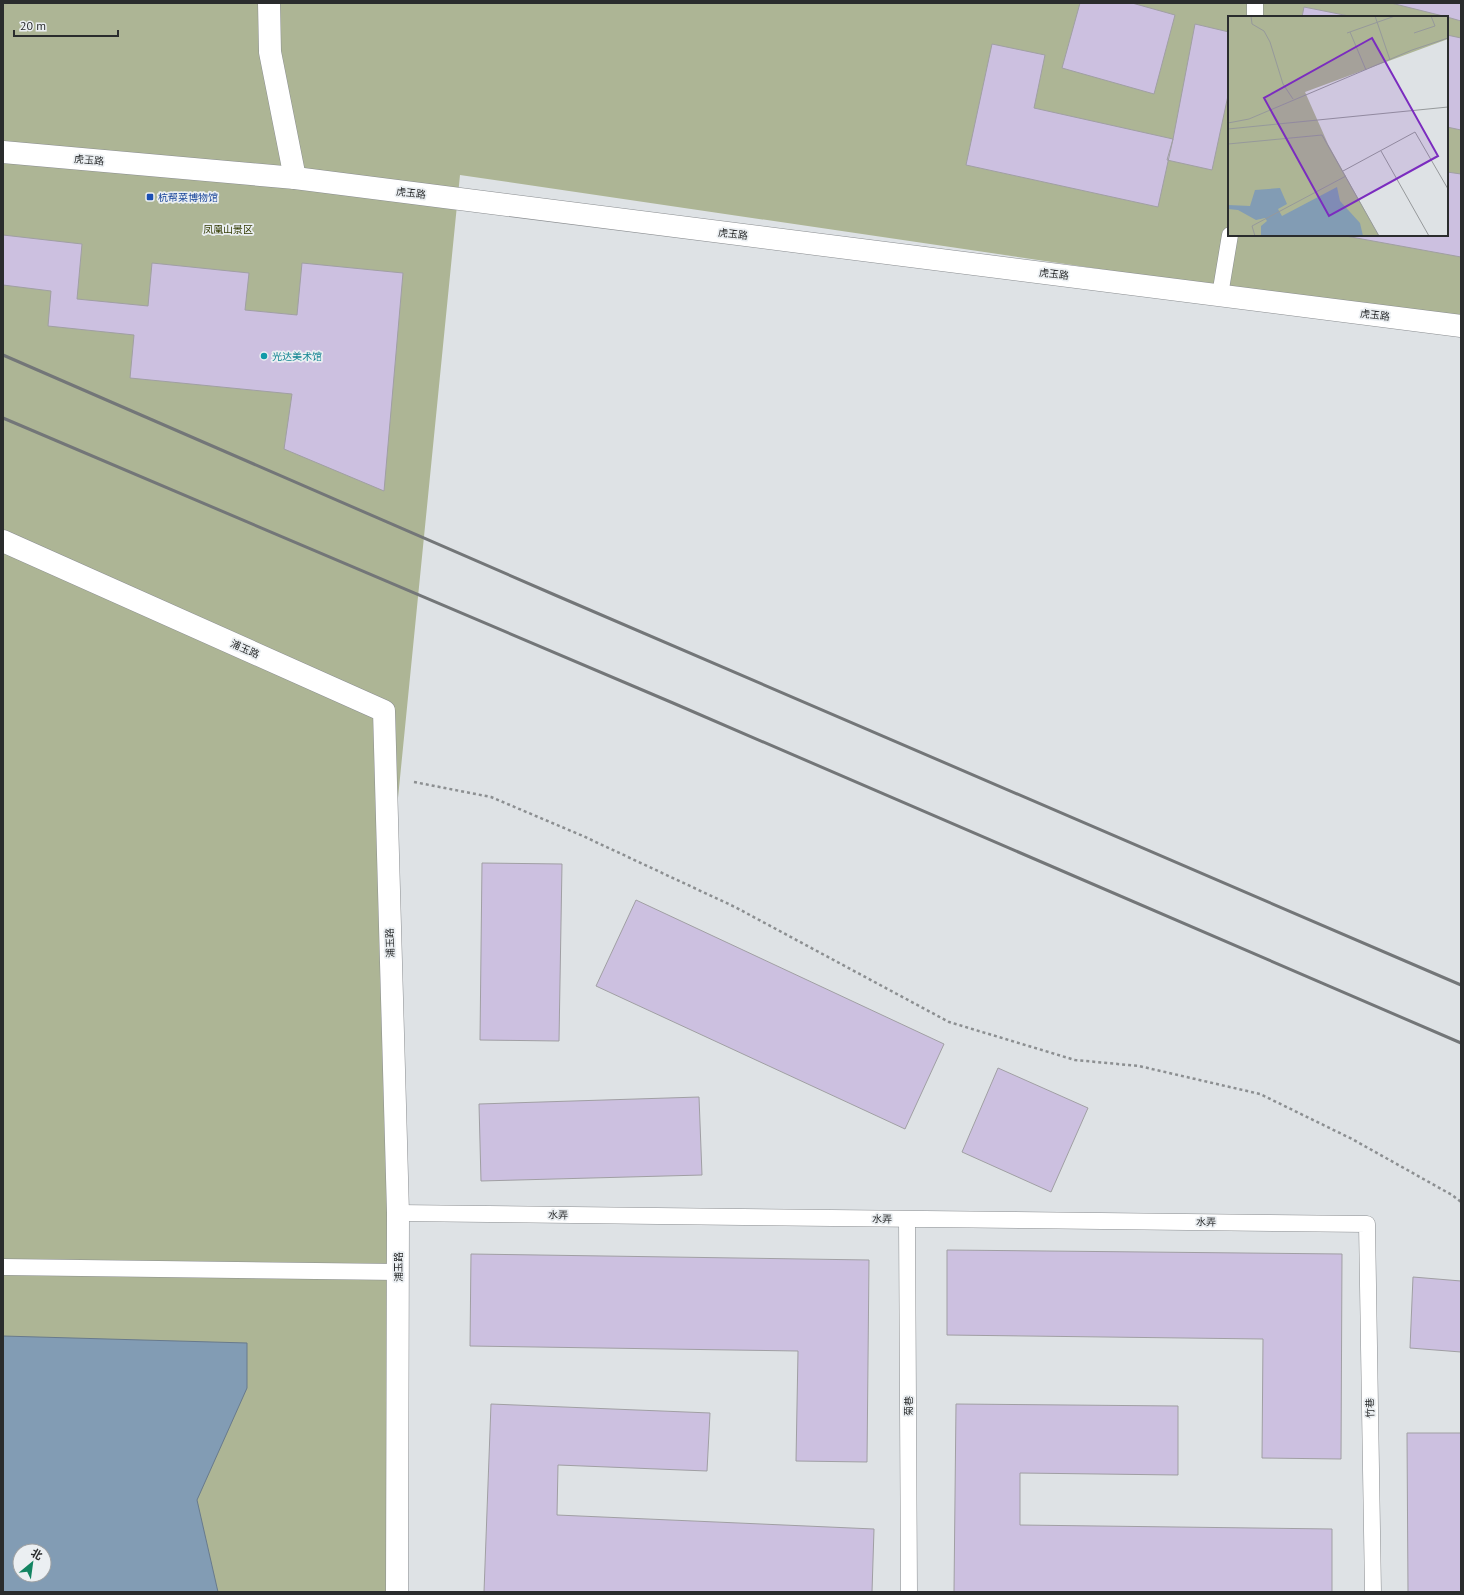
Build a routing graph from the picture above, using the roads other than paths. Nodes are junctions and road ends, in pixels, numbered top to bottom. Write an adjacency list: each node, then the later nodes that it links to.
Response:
1 (269, 3): 5 (street)
2 (1255, 3): 3 (lane)
3 (1255, 16)
4 (3, 152): 5 (street, 虎玉路)
5 (295, 178): 7 (street, 虎玉路)
6 (1230, 236): 7 (lane)
7 (1220, 295): 8 (street, 虎玉路)
8 (1461, 326)
9 (3, 541): 10 (street, 浦玉路)
10 (398, 1213): 11 (lane, 水弄); 14 (street, 浦玉路)
11 (907, 1219): 12 (lane, 水弄); 16 (lane, 菊巷)
12 (1367, 1224): 17 (lane, 竹巷)
13 (3, 1267): 14 (lane)
14 (398, 1272): 15 (street, 浦玉路)
15 (397, 1592)
16 (909, 1592)
17 (1373, 1592)

